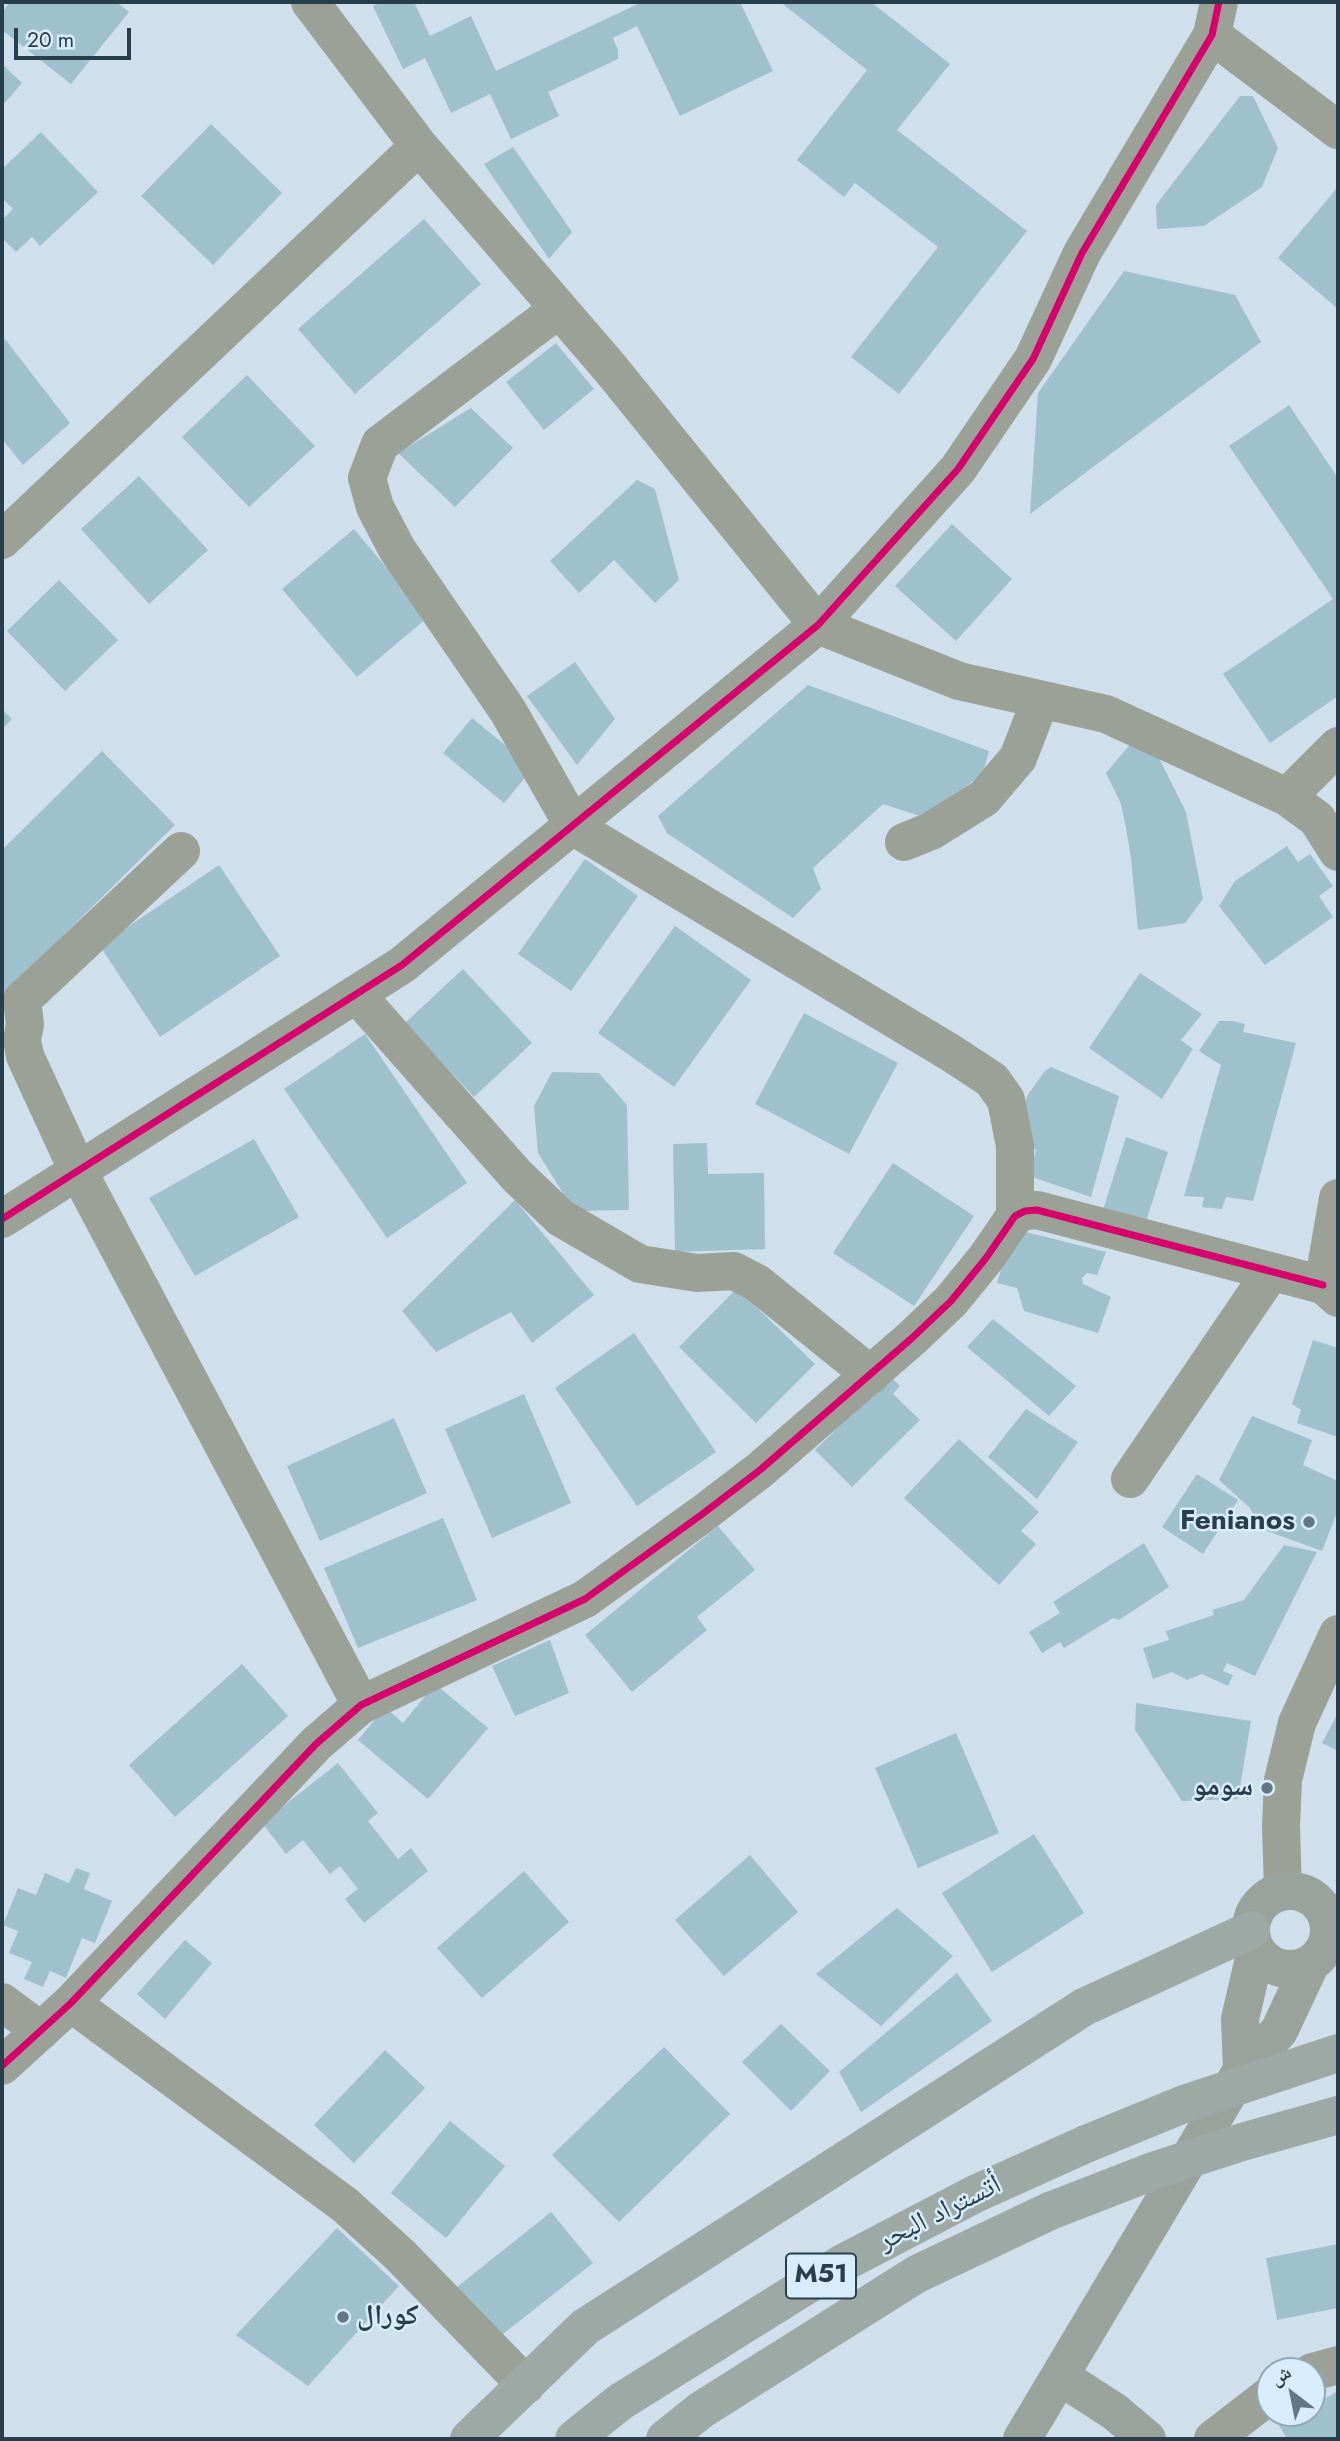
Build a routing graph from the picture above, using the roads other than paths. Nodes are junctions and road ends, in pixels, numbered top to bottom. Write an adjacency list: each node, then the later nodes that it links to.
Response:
1 (310, 2): 4 (street)
2 (1215, 18): 3 (street); 7 (street)
3 (1338, 130)
4 (419, 146): 5 (street); 6 (street)
5 (559, 309): 7 (street); 11 (street)
6 (2, 540)
7 (818, 625): 8 (street); 11 (street)
8 (1040, 701): 10 (street); 12 (street)
9 (1338, 746): 10 (street)
10 (1287, 797): 14 (street)
11 (574, 827): 15 (street); 18 (street)
12 (904, 842)
13 (181, 851): 16 (street)
14 (1338, 852)
15 (356, 994): 16 (street); 22 (street)
16 (78, 1171): 19 (street); 25 (street)
17 (1338, 1198): 21 (street)
18 (1015, 1216): 20 (street); 22 (street)
19 (2, 1219)
20 (1270, 1272): 21 (street); 23 (street)
21 (1330, 1292)
22 (871, 1375): 25 (street)
23 (1130, 1479)
24 (1338, 1634): 26 (street)
25 (361, 1705): 31 (street)
26 (1283, 1891): 27 (main road); 28 (main road)
27 (1333, 1904): 29 (main road)
28 (1254, 1940): 29 (main road); 35 (main road); 38 (highway)
29 (1311, 1963): 35 (main road)
30 (2, 2002): 32 (street)
31 (71, 2003): 32 (street); 38 (street)
32 (41, 2031): 34 (street)
33 (1338, 2053): 41 (highway, أتستراد البحر / M51, bridge)
34 (2, 2066)
35 (1242, 2070): 37 (main road)
36 (1338, 2115): 42 (highway, أتستراد البحر / M51, bridge)
37 (1061, 2377): 43 (main road); 44 (main road)
38 (526, 2385): 40 (highway)
39 (1256, 2406): 45 (street)
40 (469, 2439)
41 (574, 2439)
42 (665, 2439)
43 (1022, 2439)
44 (1147, 2439)
45 (1213, 2439)

